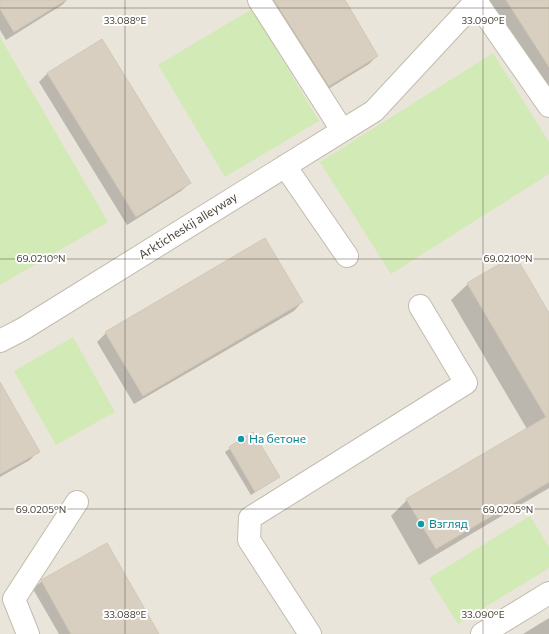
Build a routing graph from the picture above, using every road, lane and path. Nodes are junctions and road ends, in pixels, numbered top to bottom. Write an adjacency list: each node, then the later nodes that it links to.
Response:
1 (259, 0): 4 (street)
2 (476, 1): 3 (street); 4 (street, Arkticheskij alleyway)
3 (549, 106)
4 (342, 130): 5 (street, Arkticheskij alleyway)
5 (285, 166): 6 (street); 8 (street, Arkticheskij alleyway)
6 (347, 256)
7 (420, 306): 12 (street)
8 (0, 341)
9 (77, 502): 11 (street)
10 (549, 593): 13 (street)
11 (28, 634)
12 (310, 634)
13 (482, 634)

